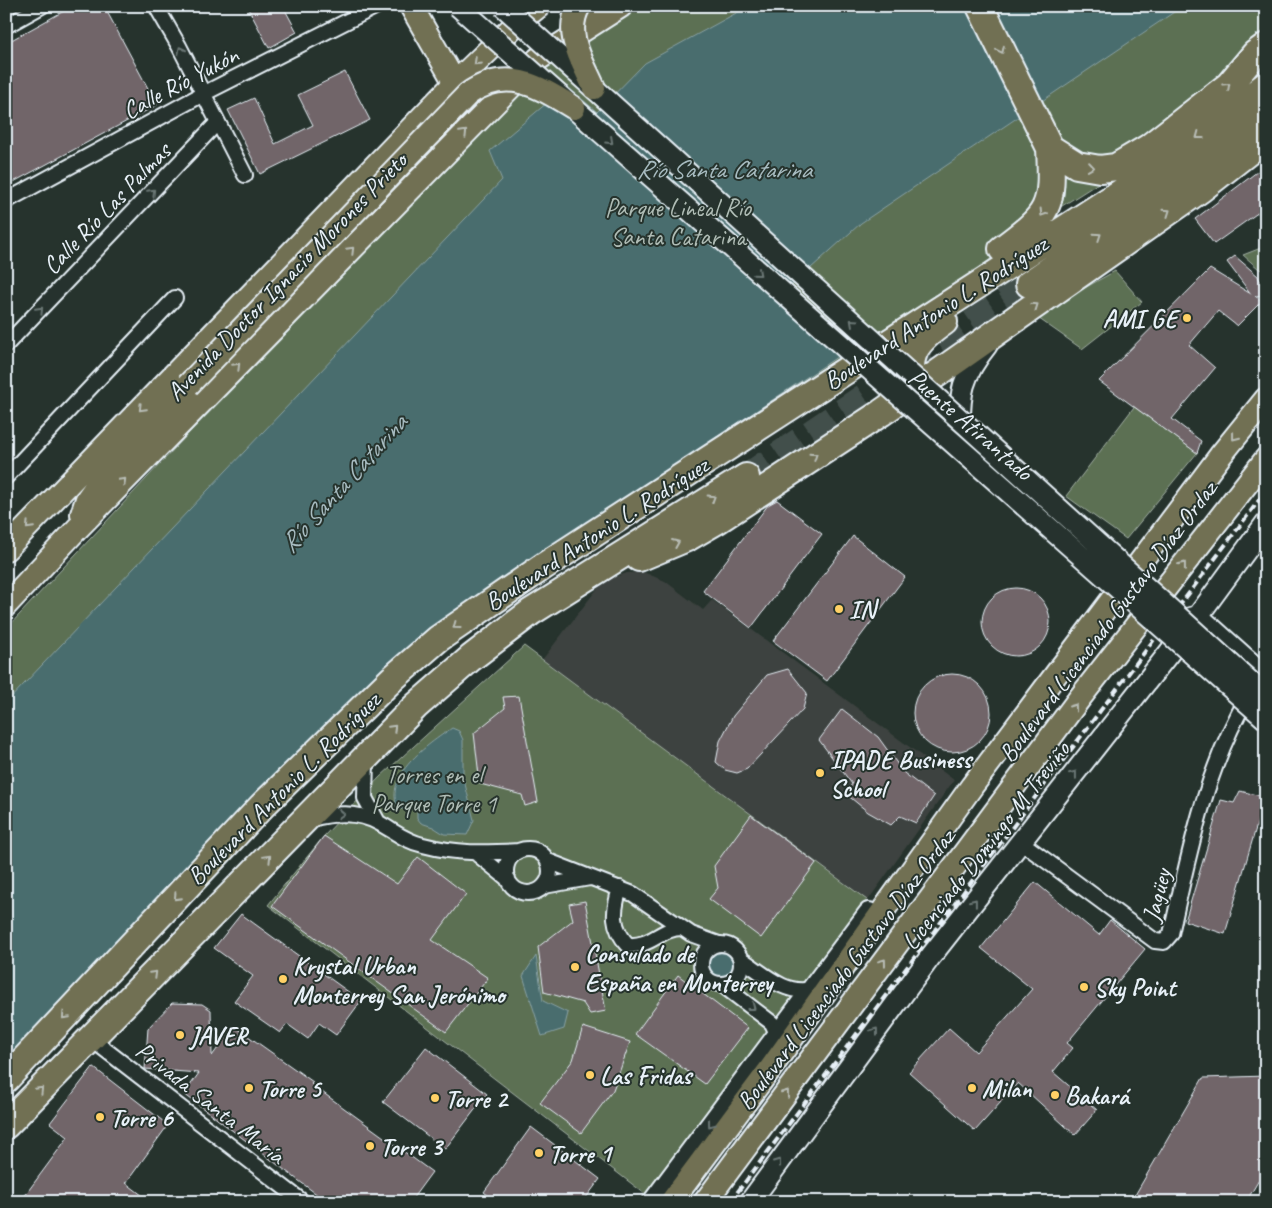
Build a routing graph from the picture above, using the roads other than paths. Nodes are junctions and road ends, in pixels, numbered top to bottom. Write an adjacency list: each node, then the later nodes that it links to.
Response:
1 (42, 6): 11 (street)
2 (156, 6): 16 (street, one-way to 2)
3 (377, 6): 16 (street, Calle Río Yukón)
4 (411, 6): 13 (main road)
5 (458, 6): 17 (main road, Puente Atirantado, bridge)
6 (503, 6): 15 (main road, Puente Atirantado, bridge)
7 (539, 6): 13 (main road, Avenida Doctor Ignacio Morones Prieto, one-way to 13)
8 (578, 6): 15 (main road, bridge)
9 (621, 6): 41 (main road, Avenida Doctor Ignacio Morones Prieto, one-way to 9)
10 (980, 6): 21 (highway, one-way to 21)
11 (6, 26)
12 (1262, 51): 21 (highway, one-way to 12)
13 (454, 83): 42 (main road, Avenida Doctor Ignacio Morones Prieto, one-way to 42)
14 (1266, 85): 23 (highway, Boulevard Antonio L. Rodríguez, one-way to 23)
15 (594, 88): 50 (main road, Puente Atirantado, one-way to 15, bridge)
16 (202, 94): 19 (street); 24 (street, Calle Río Yukón)
17 (574, 108): 41 (main road, bridge); 52 (main road, Puente Atirantado, one-way to 52, bridge)
18 (1266, 115): 23 (highway, Boulevard Antonio L. Rodríguez)
19 (218, 123): 22 (street); 30 (street, Calle Río Las Palmas, one-way to 19)
20 (1260, 146): 29 (highway, one-way to 20)
21 (1049, 147): 28 (highway, one-way to 28)
22 (245, 175)
23 (1158, 182): 25 (highway, Boulevard Antonio L. Rodríguez); 26 (highway, Boulevard Antonio L. Rodríguez, one-way to 23)
24 (6, 201)
25 (1096, 207): 28 (highway, Boulevard Antonio L. Rodríguez); 32 (highway)
26 (1029, 284)
27 (175, 298): 37 (street)
28 (923, 319): 39 (highway, Boulevard Antonio L. Rodríguez)
29 (995, 334): 32 (highway); 35 (main road)
30 (6, 345)
31 (866, 376): 32 (highway); 34 (highway); 39 (highway)
32 (914, 391): 34 (highway); 35 (main road)
33 (1266, 399): 44 (main road, Boulevard Licenciado Gustavo Díaz Ordaz, one-way to 44)
34 (881, 414): 43 (highway, one-way to 34)
35 (960, 432): 44 (main road)
36 (1266, 459): 45 (main road, Boulevard Licenciado Gustavo Díaz Ordaz, one-way to 36)
37 (6, 477)
38 (746, 477): 43 (highway, Boulevard Antonio L. Rodríguez, one-way to 38)
39 (613, 521): 74 (highway, Boulevard Antonio L. Rodríguez, one-way to 74)
40 (1266, 523): 47 (main road)
41 (76, 529): 46 (main road, Avenida Doctor Ignacio Morones Prieto)
42 (6, 549)
43 (582, 579): 53 (highway, Boulevard Antonio L. Rodríguez, one-way to 43)
44 (1128, 581): 45 (main road); 60 (main road, Boulevard Licenciado Gustavo Díaz Ordaz)
45 (1153, 604): 48 (main road); 66 (main road, Boulevard Licenciado Gustavo Díaz Ordaz, one-way to 45)
46 (6, 605)
47 (1198, 616): 48 (main road); 49 (main road)
48 (1178, 629): 50 (main road); 56 (main road, Licenciado Domingo M Treviño, one-way to 48)
49 (1266, 677)
50 (1258, 694): 51 (main road); 56 (street, Jagüey)
51 (1266, 708)
52 (1266, 719)
53 (366, 755): 54 (highway, Boulevard Antonio L. Rodríguez); 55 (street)
54 (303, 821): 55 (street, one-way to 55); 73 (highway, Boulevard Antonio L. Rodríguez, one-way to 54)
55 (378, 822): 58 (street)
56 (1021, 842): 80 (main road, Licenciado Domingo M Treviño, one-way to 56)
57 (519, 851): 58 (street); 59 (street); 62 (street)
58 (477, 854): 62 (street)
59 (555, 863): 61 (street); 63 (street)
60 (915, 868): 66 (main road); 71 (main road, Boulevard Licenciado Gustavo Díaz Ordaz); 78 (main road, Boulevard Licenciado Gustavo Díaz Ordaz)
61 (590, 878): 63 (street); 64 (street)
62 (508, 879): 63 (street)
63 (547, 882)
64 (620, 888): 65 (street); 65 (street)
65 (686, 931): 67 (street); 69 (street)
66 (898, 942): 79 (main road, Boulevard Licenciado Gustavo Díaz Ordaz, one-way to 66)
67 (719, 944): 68 (street); 69 (street)
68 (741, 959): 70 (street); 71 (street)
69 (701, 962): 70 (street)
70 (721, 984): 72 (street, one-way to 72)
71 (811, 989): 72 (main road, Boulevard Licenciado Gustavo Díaz Ordaz)
72 (777, 1034): 77 (main road, Boulevard Licenciado Gustavo Díaz Ordaz, one-way to 77)
73 (90, 1038): 75 (highway, Boulevard Antonio L. Rodríguez, one-way to 73); 76 (street, Privada Santa María)
74 (6, 1079)
75 (6, 1124)
76 (304, 1202)
77 (653, 1202)
78 (671, 1202)
79 (704, 1202)
80 (750, 1202)

